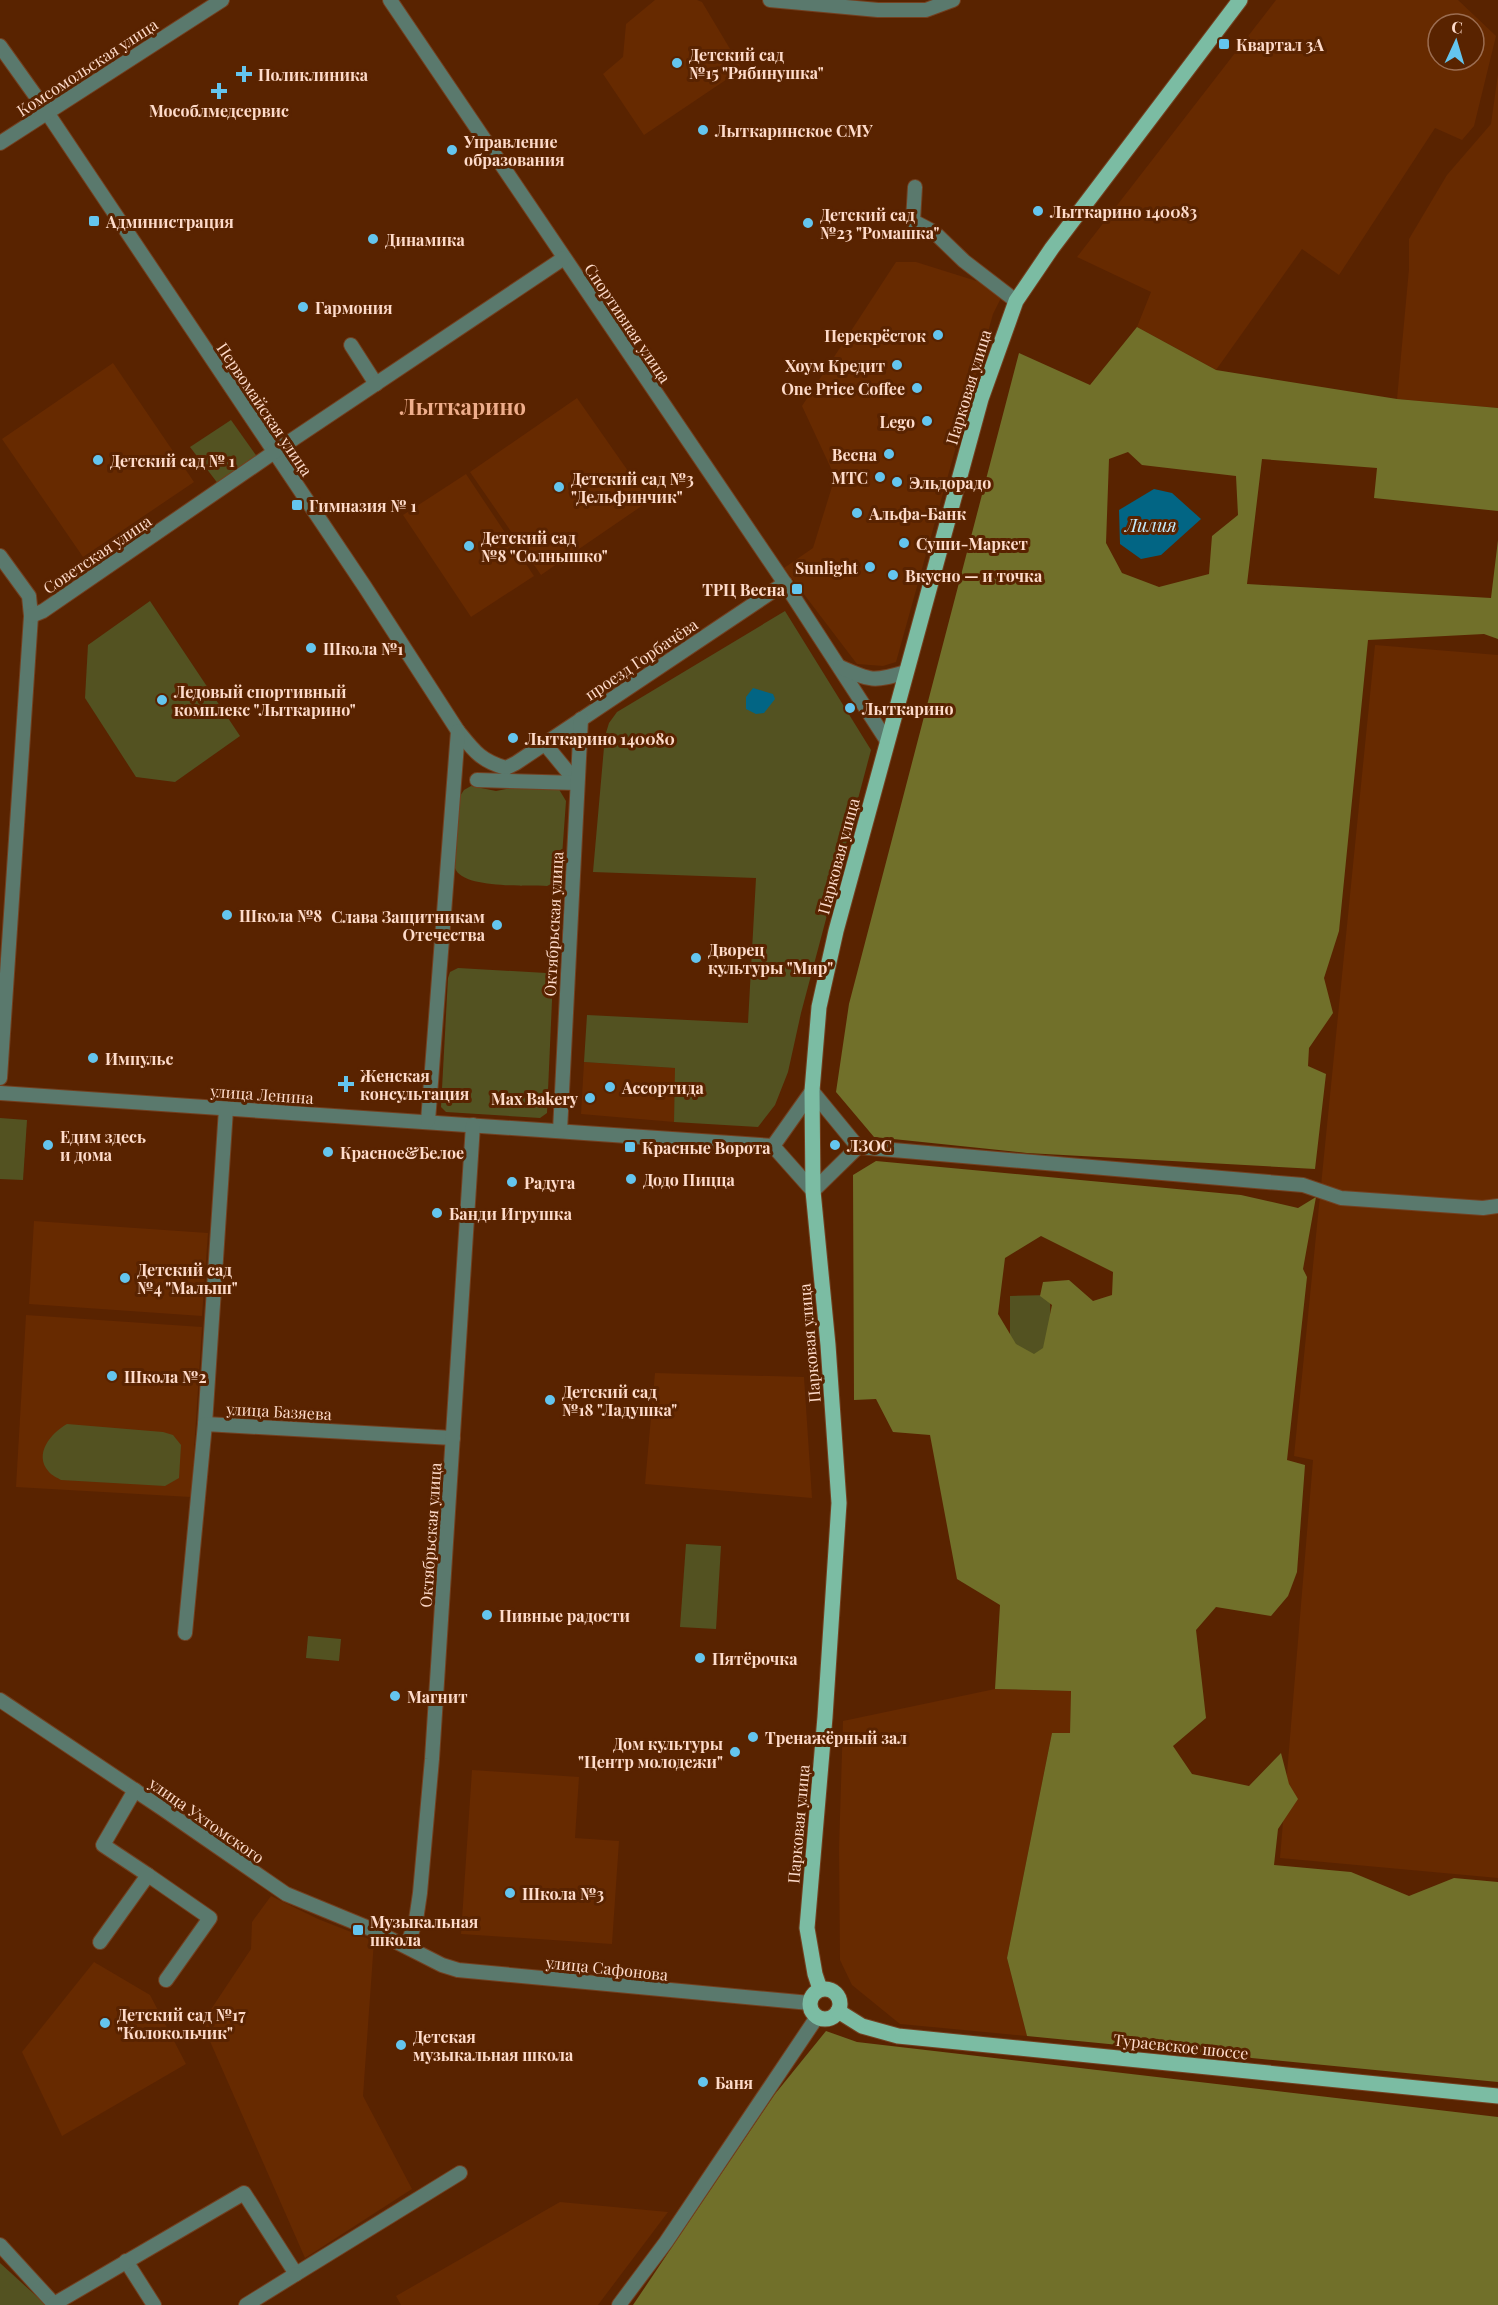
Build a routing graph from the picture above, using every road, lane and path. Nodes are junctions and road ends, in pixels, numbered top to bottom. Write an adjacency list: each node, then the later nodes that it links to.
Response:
1 (222, 0): 7 (street, Комсомольская улица)
2 (390, 0): 10 (street, Спортивная улица)
3 (770, 0): 4 (street)
4 (953, 0)
5 (1240, 0): 11 (main road, Парковая улица)
6 (0, 46): 7 (street, Первомайская улица)
7 (47, 112): 8 (street, Комсомольская улица); 14 (street, Первомайская улица)
8 (0, 143)
9 (915, 187): 11 (street)
10 (564, 258): 13 (street, Советская улица); 16 (street, Спортивная улица)
11 (1016, 301): 19 (main road, Парковая улица)
12 (351, 345): 13 (street)
13 (376, 384): 14 (street, Советская улица)
14 (274, 452): 17 (street, Советская улица); 21 (street, Первомайская улица)
15 (0, 556): 17 (street)
16 (785, 583): 18 (street, Спортивная улица); 20 (street, проезд Горбачёва)
17 (31, 616): 28 (street)
18 (839, 666): 19 (street); 22 (street, Спортивная улица)
19 (906, 672): 22 (main road, Парковая улица)
20 (580, 719): 23 (street, проезд Горбачёва); 26 (street, Октябрьская улица)
21 (458, 731): 24 (street, Первомайская улица); 27 (street)
22 (887, 741): 29 (main road, Парковая улица)
23 (544, 744): 24 (street, проезд Горбачёва); 26 (street)
24 (511, 766): 25 (street, проезд Горбачёва)
25 (477, 780): 26 (street); 27 (street, проезд Горбачёва)
26 (577, 783): 34 (street, Октябрьская улица)
27 (454, 790): 32 (street)
28 (0, 1078)
29 (812, 1090): 35 (street); 36 (street); 37 (main road, Парковая улица)
30 (0, 1093): 31 (street, улица Ленина)
31 (226, 1108): 32 (street, улица Ленина); 39 (street)
32 (428, 1121): 33 (street, улица Ленина)
33 (473, 1125): 34 (street, улица Ленина); 40 (street, Октябрьская улица)
34 (560, 1131): 35 (street, улица Ленина)
35 (773, 1146): 37 (street)
36 (858, 1147): 37 (street); 38 (street)
37 (813, 1191): 48 (main road, Парковая улица)
38 (1498, 1206)
39 (205, 1424): 40 (street, улица Базяева); 41 (street, улица Базяева)
40 (453, 1438): 46 (street, Октябрьская улица)
41 (185, 1633)
42 (0, 1700): 43 (street, улица Ухтомского)
43 (135, 1790): 44 (street); 46 (street, улица Ухтомского)
44 (148, 1875): 45 (street); 47 (street)
45 (100, 1942)
46 (406, 1947): 49 (street, улица Сафонова)
47 (166, 1980)
48 (820, 1989): 49 (main road); 50 (main road)
49 (813, 2010): 50 (main road); 59 (street)
50 (838, 2011): 51 (main road, Тураевское шоссе)
51 (1498, 2096)
52 (460, 2173): 55 (street)
53 (0, 2245): 56 (street)
54 (126, 2261): 55 (street); 56 (street); 57 (street)
55 (296, 2274): 58 (street)
56 (54, 2305)
57 (154, 2305)
58 (246, 2305)
59 (619, 2305)

